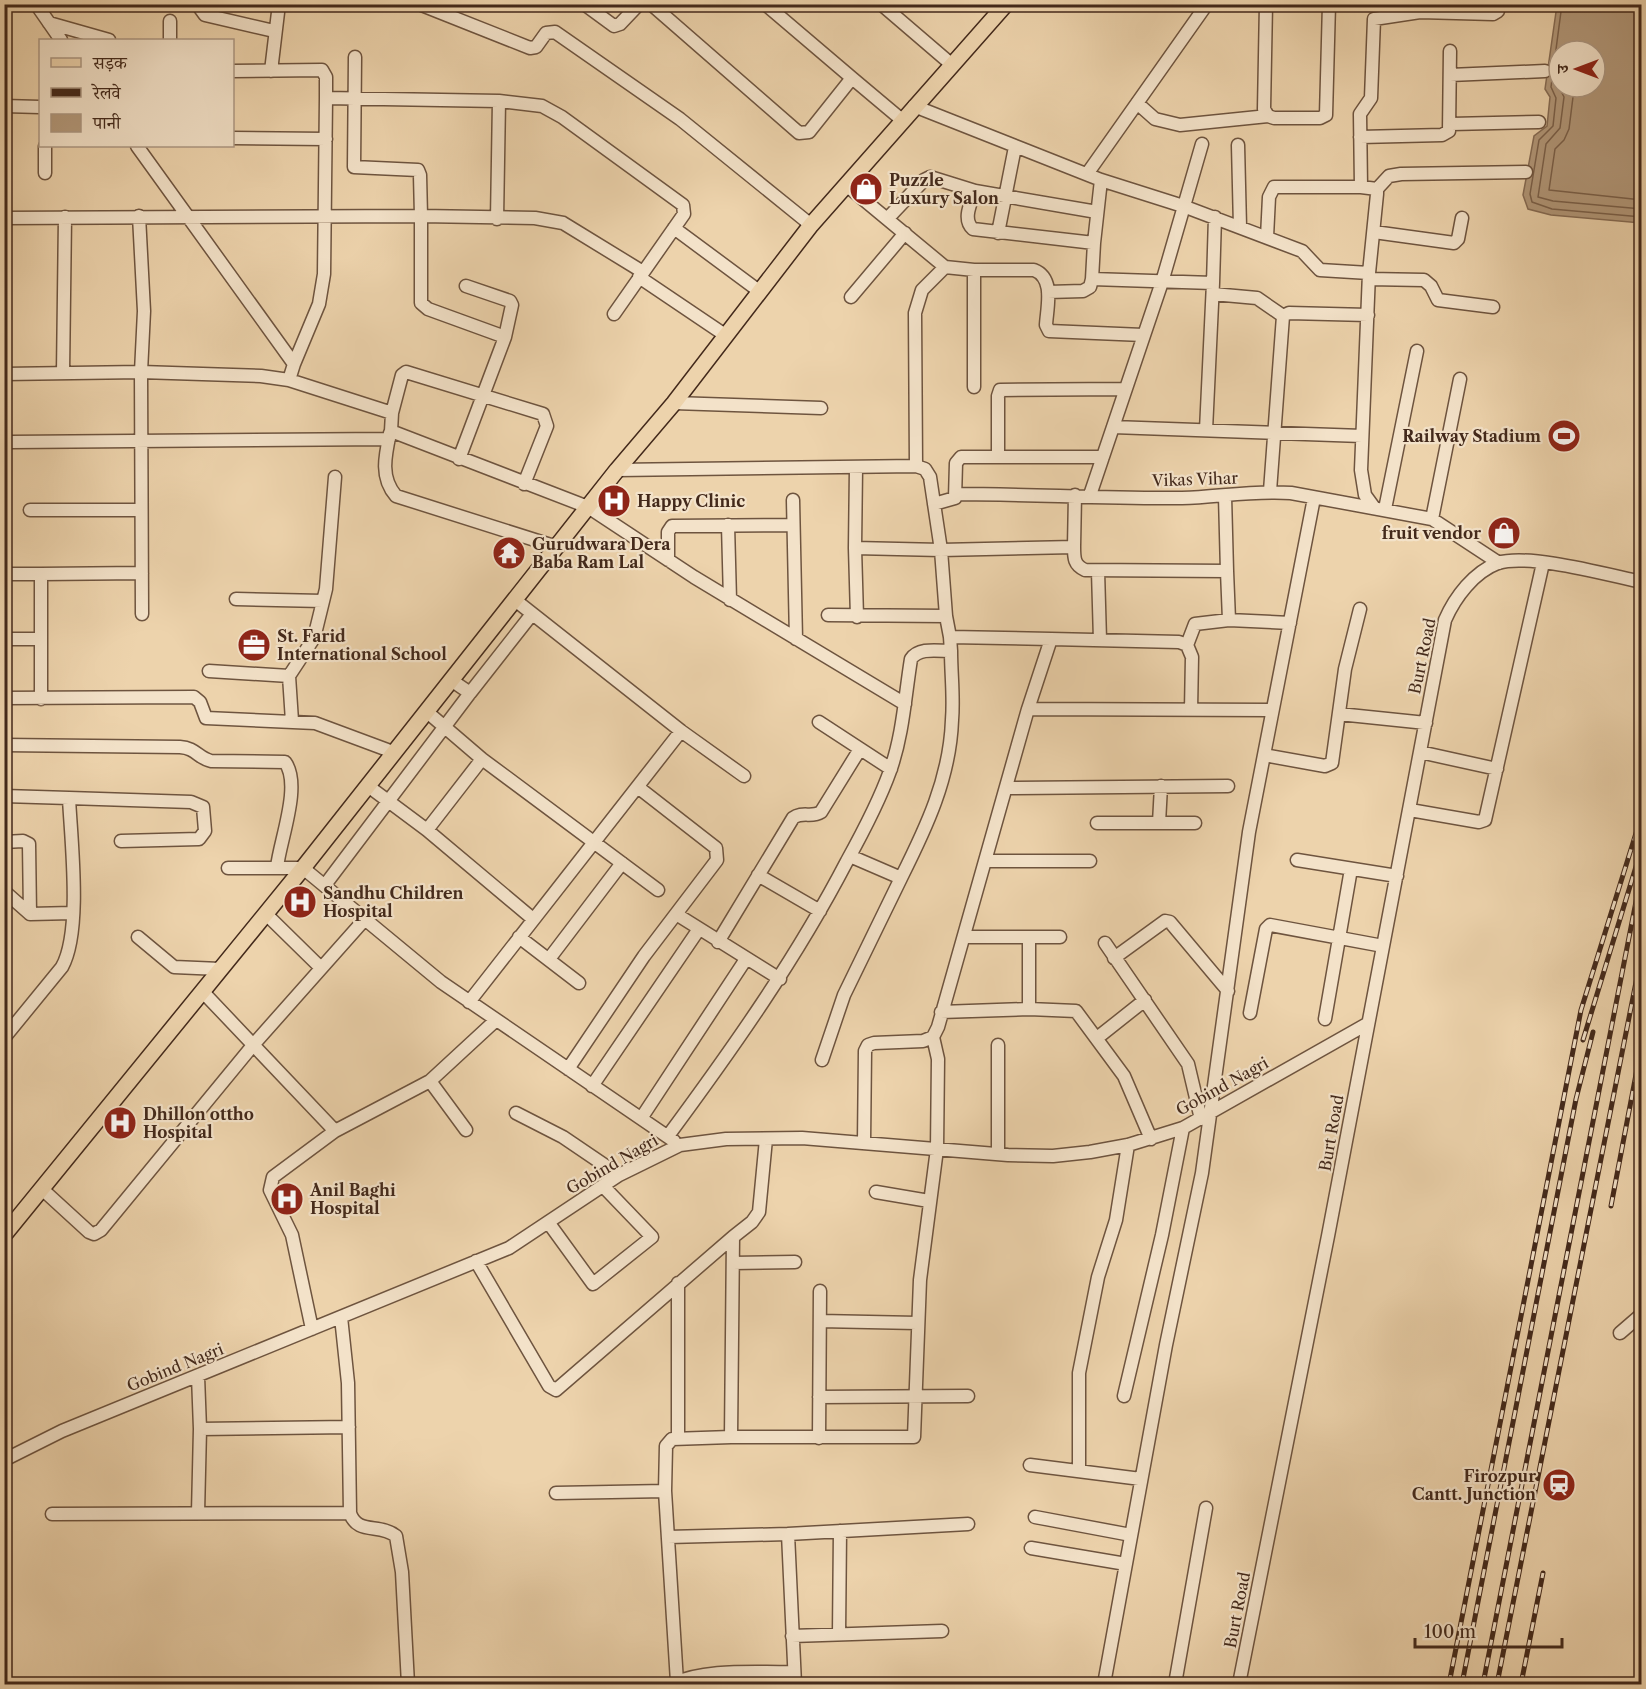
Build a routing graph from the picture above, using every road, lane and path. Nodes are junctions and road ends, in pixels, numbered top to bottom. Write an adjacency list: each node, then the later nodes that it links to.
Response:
1 (36, 4): 18 (street)
2 (197, 4): 19 (street)
3 (279, 4): 19 (street)
4 (419, 4): 71 (street)
5 (584, 4): 6 (street)
6 (639, 4)
7 (651, 4): 30 (street)
8 (765, 4): 30 (street)
9 (881, 4): 25 (street)
10 (1006, 4): 25 (main road)
11 (1207, 4): 34 (street)
12 (1266, 4): 38 (street)
13 (1329, 4): 38 (street)
14 (1499, 4): 16 (street)
15 (1420, 8): 16 (street); 42 (street)
16 (1470, 9)
17 (170, 21): 22 (street)
18 (49, 23): 20 (street); 21 (street)
19 (274, 31): 27 (street)
20 (61, 39)
21 (105, 39)
22 (170, 39)
23 (1450, 51): 29 (street)
24 (355, 57): 31 (street)
25 (951, 64): 36 (main road)
26 (234, 71): 27 (street)
27 (270, 71): 32 (street)
28 (1545, 71): 29 (street)
29 (1450, 75): 41 (street)
30 (852, 78): 39 (street)
31 (354, 97): 32 (street); 33 (street); 64 (street)
32 (326, 98): 44 (street)
33 (499, 101): 70 (street); 73 (street)
34 (1137, 103): 38 (street); 52 (street)
35 (4, 106): 37 (street)
36 (914, 106): 39 (main road); 49 (street)
37 (39, 107)
38 (1268, 116)
39 (903, 120): 54 (main road)
40 (1539, 122): 41 (street)
41 (1451, 124): 42 (street)
42 (1360, 137): 55 (street)
43 (234, 138): 44 (street)
44 (326, 139): 63 (street)
45 (1202, 144): 59 (street)
46 (1238, 145): 72 (street)
47 (45, 147): 51 (street)
48 (142, 147): 62 (street)
49 (1015, 147): 52 (street); 58 (street)
50 (1526, 172): 56 (street)
51 (45, 173)
52 (1087, 174): 53 (street)
53 (1101, 180): 59 (street); 60 (street)
54 (846, 185): 68 (street); 71 (main road)
55 (1361, 187): 56 (street); 77 (street)
56 (1377, 189): 74 (street)
57 (975, 191): 58 (street); 68 (street); 76 (street)
58 (1004, 196): 60 (street); 76 (street)
59 (1183, 206): 66 (street); 84 (street)
60 (1097, 212): 78 (street)
61 (139, 216): 62 (street); 65 (street); 99 (street)
62 (188, 216): 63 (street); 98 (street)
63 (326, 216): 64 (street); 98 (street)
64 (421, 216): 70 (street); 96 (street)
65 (65, 217): 67 (street); 100 (street)
66 (1215, 217): 72 (street); 86 (street)
67 (4, 218)
68 (888, 218): 75 (street)
69 (1462, 218): 74 (street)
70 (497, 219): 81 (street)
71 (811, 225): 87 (main road)
72 (1240, 227): 77 (street)
73 (674, 228): 81 (street); 87 (street)
74 (1374, 232): 82 (street)
75 (905, 233): 79 (street); 89 (street)
76 (998, 233): 78 (street)
77 (1267, 237): 82 (street)
78 (1094, 243): 83 (street)
79 (945, 267): 80 (street); 120 (street)
80 (974, 270): 88 (street); 104 (street)
81 (641, 274): 91 (street); 94 (street)
82 (1369, 276): 90 (street); 92 (street)
83 (1092, 279): 84 (street); 88 (street)
84 (1162, 282): 86 (street); 95 (street)
85 (466, 286): 96 (street)
86 (1213, 289): 93 (street); 111 (street)
87 (759, 291): 94 (main road)
88 (1048, 292): 95 (street)
89 (851, 297)
90 (1493, 307)
91 (614, 314)
92 (1368, 315): 93 (street); 114 (street)
93 (1283, 316): 112 (street)
94 (724, 335): 107 (main road)
95 (1143, 335): 105 (street)
96 (505, 337): 106 (street)
97 (1417, 351): 134 (street)
98 (294, 364): 103 (street)
99 (141, 372): 100 (street); 103 (street); 115 (street)
100 (63, 373): 101 (street)
101 (4, 374)
102 (1460, 379): 137 (street)
103 (289, 380): 109 (street)
104 (974, 387)
105 (1125, 389): 110 (street); 117 (street)
106 (482, 395): 109 (street); 119 (street); 124 (street)
107 (674, 403): 108 (street); 122 (main road)
108 (821, 408)
109 (393, 413): 113 (street)
110 (1113, 428): 111 (street); 118 (street)
111 (1206, 430): 112 (street)
112 (1274, 434): 114 (street); 125 (street)
113 (390, 435): 115 (street); 119 (street); 140 (street)
114 (1362, 436): 134 (street)
115 (142, 440): 116 (street); 136 (street)
116 (11, 442)
117 (998, 457): 118 (street); 126 (street)
118 (1103, 457): 128 (street)
119 (459, 459): 124 (street)
120 (916, 466): 121 (street); 132 (street)
121 (856, 468): 122 (street); 142 (street)
122 (617, 470): 133 (main road)
123 (335, 477): 156 (street)
124 (524, 484): 133 (street)
125 (1270, 491): 129 (street, Vikas Vihar); 130 (street, Vikas Vihar)
126 (957, 494): 127 (street, Vikas Vihar); 132 (street)
127 (1075, 495): 128 (street, Vikas Vihar); 141 (street)
128 (1090, 495): 129 (street, Vikas Vihar)
129 (1225, 496): 148 (street)
130 (1314, 498): 134 (street, Vikas Vihar); 164 (street)
131 (793, 500): 139 (street)
132 (934, 504): 143 (street)
133 (588, 507): 140 (main road); 144 (street)
134 (1379, 508): 137 (street, Vikas Vihar)
135 (30, 510): 136 (street)
136 (141, 510): 149 (street)
137 (1432, 519): 145 (street)
138 (728, 525): 139 (street); 144 (street); 155 (street)
139 (793, 525): 168 (street)
140 (557, 547): 154 (main road)
141 (1074, 547): 143 (street); 147 (street)
142 (855, 548): 143 (street); 162 (street)
143 (941, 550): 161 (street)
144 (668, 560): 155 (street)
145 (1499, 563): 146 (street); 187 (street, Burt Road)
146 (1543, 563): 152 (street); 197 (street)
147 (1098, 571): 148 (street); 170 (street)
148 (1227, 571): 163 (street)
149 (142, 573): 151 (street); 158 (street)
150 (4, 574): 151 (street)
151 (41, 574): 167 (street)
152 (1641, 582)
153 (236, 599): 156 (street)
154 (515, 600): 159 (street); 175 (main road)
155 (730, 600): 168 (street)
156 (323, 601): 174 (street)
157 (1360, 609): 184 (street)
158 (142, 614)
159 (532, 614): 176 (street); 189 (street)
160 (828, 615): 162 (street)
161 (946, 616): 162 (street); 165 (street)
162 (857, 617)
163 (1229, 620): 164 (street); 171 (street)
164 (1290, 623): 182 (street)
165 (950, 637): 169 (street); 172 (street)
166 (4, 639): 167 (street)
167 (41, 639): 178 (street)
168 (796, 639): 179 (street)
169 (1052, 639): 170 (street); 180 (street)
170 (1100, 640): 171 (street)
171 (1187, 645): 181 (street)
172 (951, 651): 179 (street); 226 (street)
173 (209, 671): 174 (street)
174 (289, 676): 185 (street)
175 (451, 680): 176 (street); 183 (main road)
176 (470, 693): 188 (street)
177 (4, 698): 178 (street)
178 (41, 699): 185 (street)
179 (905, 704): 196 (street)
180 (1028, 709): 181 (street); 203 (street)
181 (1191, 710): 182 (street)
182 (1271, 710): 194 (street)
183 (426, 711): 188 (street); 192 (main road)
184 (1339, 714): 187 (street); 194 (street)
185 (292, 721): 192 (street)
186 (819, 722): 191 (street)
187 (1426, 723): 193 (street, Burt Road)
188 (443, 727): 195 (street); 206 (street)
189 (681, 731): 198 (street); 202 (street)
190 (4, 745): 220 (street)
191 (860, 749): 196 (street); 224 (street)
192 (393, 752): 199 (main road)
193 (1420, 752): 197 (street); 207 (street, Burt Road)
194 (1264, 755): 255 (street)
195 (482, 759): 211 (street); 214 (street)
196 (891, 769): 215 (street)
197 (1497, 769): 207 (street)
198 (744, 776)
199 (368, 786): 206 (street); 222 (main road)
200 (1161, 786): 201 (street); 203 (street); 209 (street)
201 (1228, 786)
202 (639, 788): 214 (street); 234 (street)
203 (1006, 788): 217 (street)
204 (4, 796): 205 (street)
205 (69, 798): 212 (street); 231 (street)
206 (387, 801): 211 (street); 227 (street)
207 (1410, 810): 225 (street, Burt Road)
208 (1097, 823): 209 (street)
209 (1159, 823): 210 (street)
210 (1195, 823)
211 (427, 831): 236 (street)
212 (121, 841)
213 (4, 842): 232 (street)
214 (594, 843): 219 (street); 236 (street)
215 (850, 856): 226 (street); 230 (street)
216 (1297, 860): 223 (street)
217 (985, 861): 218 (street); 240 (street)
218 (1090, 861)
219 (622, 863): 228 (street); 248 (street)
220 (277, 867): 221 (street); 222 (street)
221 (228, 868)
222 (303, 868): 227 (street); 233 (main road)
223 (1351, 869): 225 (street); 243 (street)
224 (758, 875): 230 (street); 244 (street)
225 (1397, 876): 246 (street, Burt Road)
226 (901, 878): 269 (street)
227 (325, 885): 235 (street)
228 (658, 890)
229 (6, 896): 232 (street)
230 (820, 911): 252 (street)
231 (72, 913): 232 (street); 264 (street)
232 (30, 914)
233 (266, 914): 250 (street); 251 (main road)
234 (676, 914): 237 (street); 270 (street)
235 (365, 919): 250 (street); 257 (street)
236 (533, 919): 239 (street)
237 (699, 929): 244 (street); 272 (street)
238 (138, 937): 251 (street)
239 (519, 937): 248 (street); 257 (street)
240 (965, 937): 241 (street); 259 (street)
241 (1029, 937): 242 (street); 258 (street)
242 (1060, 937)
243 (1340, 938): 246 (street); 260 (street); 261 (street)
244 (718, 942): 249 (street)
245 (1105, 942): 247 (street)
246 (1383, 946): 263 (street, Burt Road)
247 (1114, 958): 255 (street); 256 (street)
248 (549, 959): 253 (street)
249 (746, 959): 252 (street); 274 (street)
250 (321, 968): 267 (street)
251 (220, 969): 254 (main road)
252 (780, 979): 279 (street)
253 (579, 983)
254 (202, 991): 267 (street); 289 (main road)
255 (1228, 992): 275 (street)
256 (1145, 1000): 266 (street); 275 (street)
257 (469, 1002): 262 (street)
258 (1029, 1009): 259 (street); 266 (street)
259 (941, 1012): 265 (street)
260 (1250, 1013)
261 (1325, 1019)
262 (495, 1021): 270 (street); 271 (street)
263 (1367, 1024): 275 (street, Gobind Nagri); 343 (street, Burt Road)
264 (6, 1034)
265 (933, 1037): 282 (street); 285 (street)
266 (1097, 1038): 281 (street)
267 (254, 1044): 278 (street); 289 (street)
268 (998, 1045): 286 (street)
269 (822, 1060)
270 (568, 1069): 272 (street)
271 (430, 1081): 277 (street); 278 (street)
272 (592, 1086): 274 (street)
273 (516, 1113): 287 (street)
274 (642, 1117): 279 (street)
275 (1206, 1117): 276 (street, Gobind Nagri); 319 (street)
276 (1183, 1128): 281 (street, Gobind Nagri); 308 (street)
277 (466, 1130)
278 (335, 1131): 304 (street)
279 (668, 1136): 283 (street)
280 (766, 1139): 282 (street, Gobind Nagri); 283 (street, Gobind Nagri); 294 (street)
281 (1151, 1139): 284 (street, Gobind Nagri)
282 (864, 1142): 285 (street, Gobind Nagri)
283 (680, 1145): 287 (street, Gobind Nagri)
284 (1128, 1145): 286 (street, Gobind Nagri); 318 (street)
285 (937, 1149): 286 (street, Gobind Nagri); 291 (street)
286 (998, 1154)
287 (619, 1175): 288 (street, Gobind Nagri)
288 (603, 1186): 292 (street, Gobind Nagri); 292 (street)
289 (42, 1189): 293 (main road)
290 (876, 1192): 291 (street)
291 (929, 1201): 303 (street)
292 (548, 1222): 295 (street, Gobind Nagri)
293 (4, 1235)
294 (733, 1237): 297 (street); 298 (street)
295 (476, 1262): 298 (street); 301 (street, Gobind Nagri)
296 (795, 1262): 297 (street)
297 (733, 1263): 313 (street)
298 (678, 1283): 315 (street)
299 (820, 1290): 302 (street)
300 (1641, 1314): 305 (street)
301 (341, 1317): 304 (street, Gobind Nagri); 311 (street)
302 (820, 1321): 303 (street); 309 (street)
303 (917, 1323): 310 (street)
304 (312, 1329): 306 (street, Gobind Nagri)
305 (1620, 1333)
306 (198, 1376): 312 (street); 316 (street, Gobind Nagri)
307 (968, 1396): 310 (street)
308 (1124, 1396)
309 (819, 1397): 310 (street); 314 (street)
310 (916, 1398): 314 (street)
311 (349, 1427): 312 (street); 324 (street)
312 (200, 1429): 323 (street)
313 (731, 1437): 314 (street); 315 (street)
314 (819, 1438)
315 (678, 1439): 320 (street)
316 (4, 1460)
317 (1030, 1465): 318 (street)
318 (1079, 1471): 319 (street)
319 (1141, 1479): 330 (street)
320 (665, 1491): 321 (street); 331 (street)
321 (556, 1493)
322 (1206, 1508): 342 (street)
323 (198, 1513): 324 (street); 325 (street)
324 (350, 1513): 339 (street)
325 (52, 1514)
326 (1035, 1517): 330 (street)
327 (968, 1524): 328 (street)
328 (840, 1531): 329 (street); 335 (street)
329 (788, 1534): 331 (street); 336 (street)
330 (1131, 1535): 333 (street)
331 (668, 1537): 338 (street)
332 (1032, 1548): 333 (street)
333 (1126, 1564): 341 (street)
334 (942, 1631): 335 (street)
335 (839, 1634): 336 (street)
336 (792, 1636): 337 (street)
337 (793, 1671): 338 (street); 340 (street)
338 (674, 1683)
339 (408, 1684)
340 (795, 1684)
341 (1104, 1684)
342 (1175, 1684)
343 (1239, 1684)

